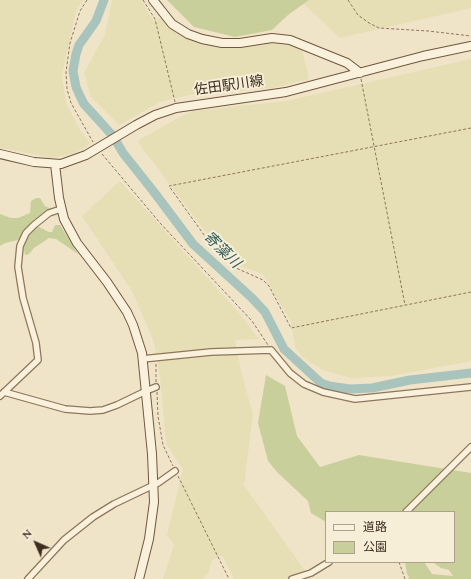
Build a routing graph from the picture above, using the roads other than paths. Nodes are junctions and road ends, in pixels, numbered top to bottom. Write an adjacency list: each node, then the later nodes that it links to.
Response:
1 (153, 0): 3 (main road)
2 (471, 46): 3 (main road, 佐田駅川線)
3 (360, 73): 5 (main road, 佐田駅川線)
4 (0, 154): 5 (main road, 佐田駅川線)
5 (55, 164): 6 (main road)
6 (61, 209): 7 (main road); 11 (street)
7 (142, 359): 8 (street); 10 (main road)
8 (471, 387)
9 (156, 388): 10 (street)
10 (146, 391): 11 (street); 14 (main road)
11 (2, 394)
12 (471, 447): 15 (street)
13 (175, 471): 14 (street)
14 (154, 485): 17 (street); 18 (main road)
15 (407, 511)
16 (327, 563): 19 (street)
17 (28, 579)
18 (138, 579)
19 (292, 579)

